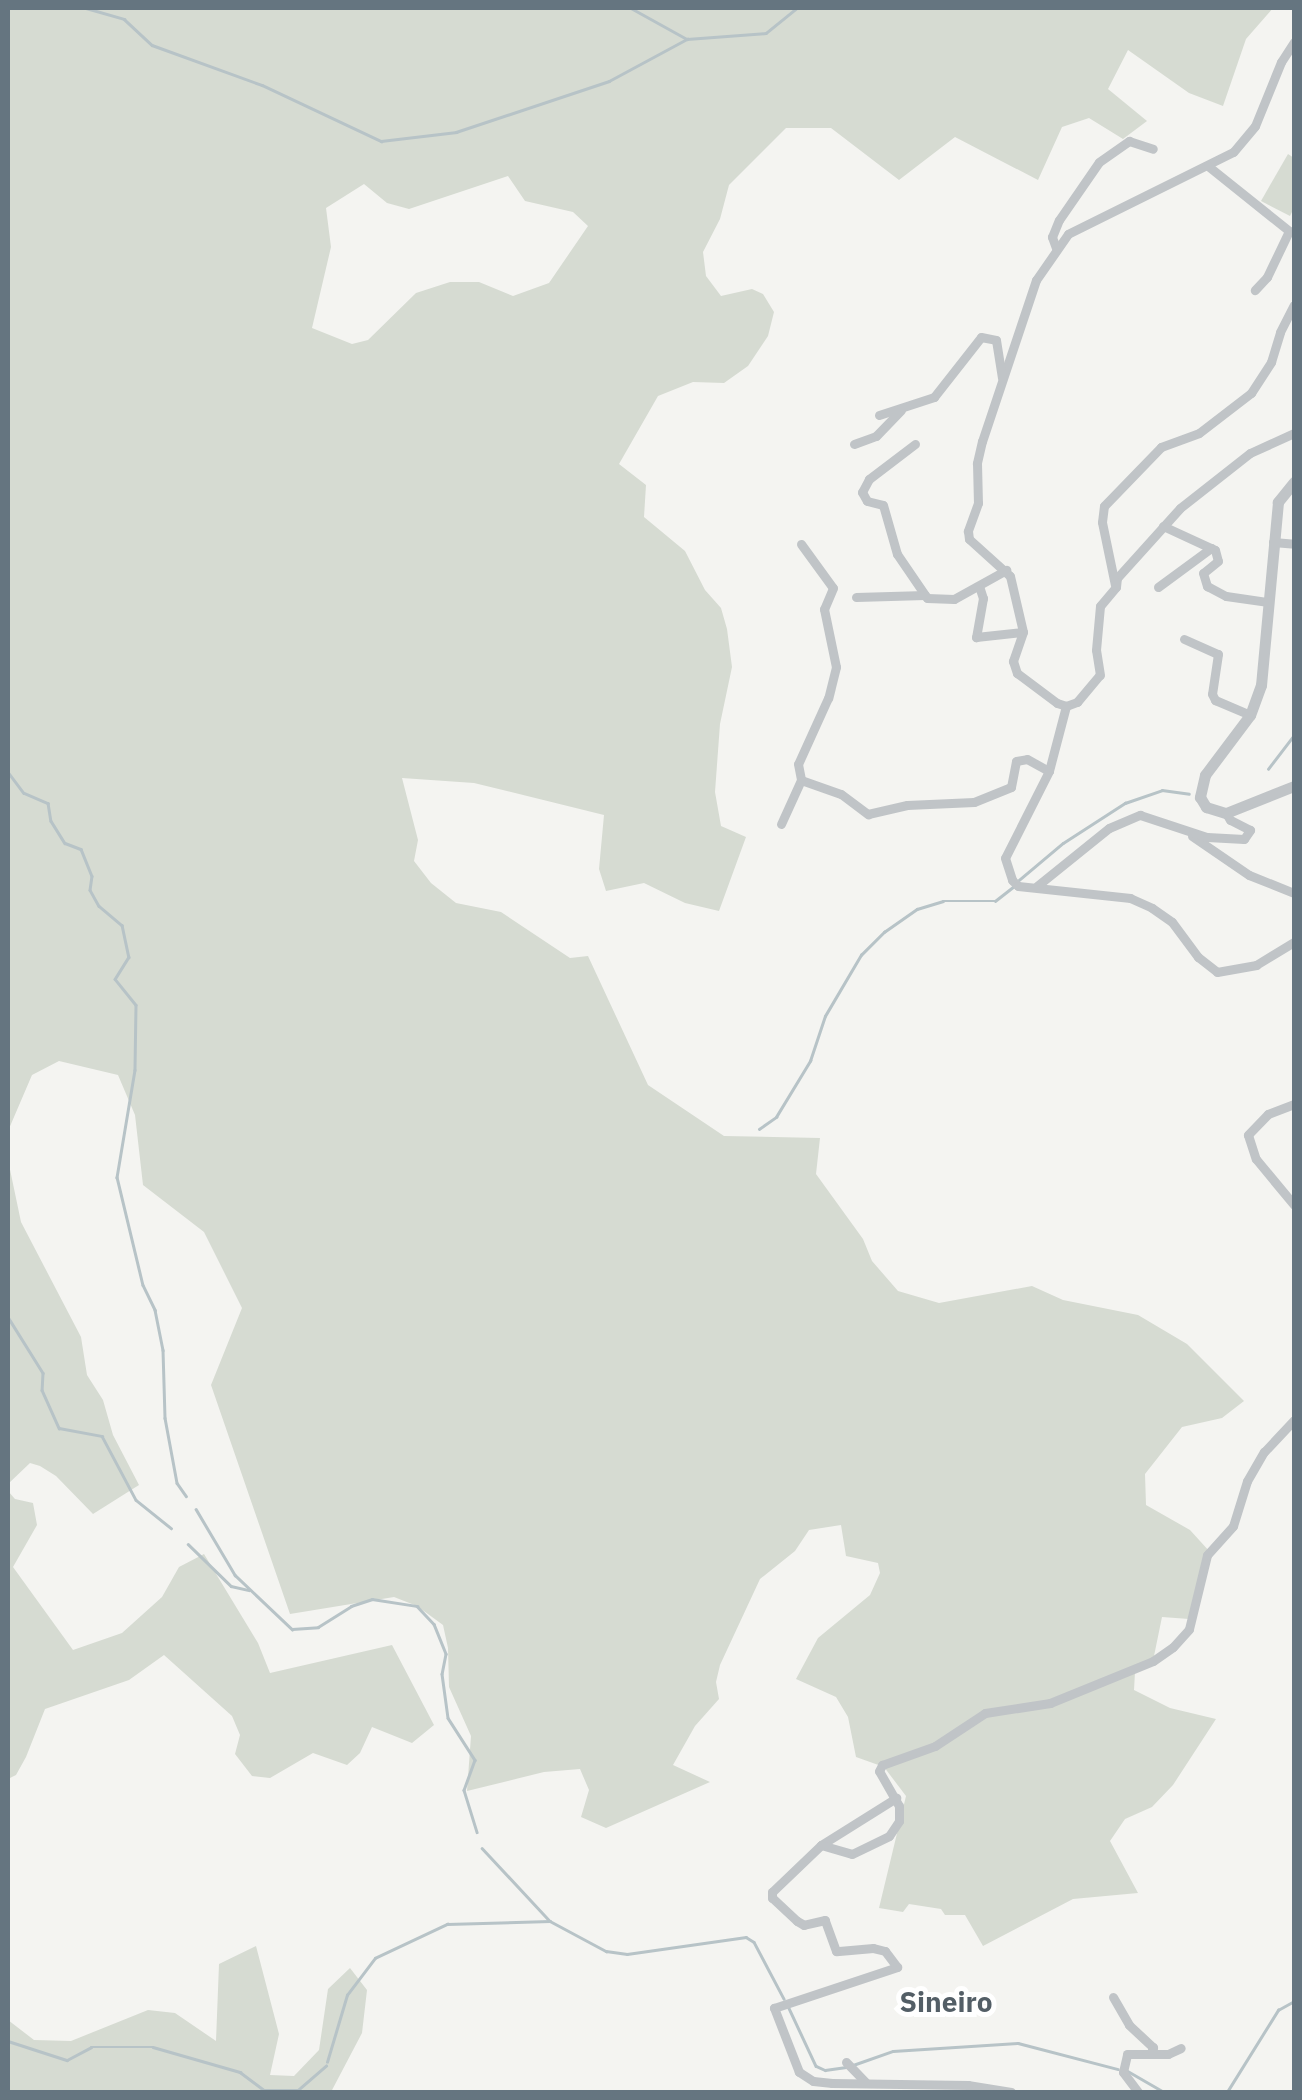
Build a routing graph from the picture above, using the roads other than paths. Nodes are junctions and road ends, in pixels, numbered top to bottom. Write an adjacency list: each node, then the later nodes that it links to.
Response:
1 (1291, 45): 2 (street); 4 (street)
2 (1294, 64)
3 (1152, 149): 5 (street)
4 (1208, 166): 5 (street); 6 (street)
5 (1056, 248): 8 (street)
6 (1255, 290)
7 (1294, 305): 22 (street)
8 (1002, 380): 9 (street); 20 (street)
9 (903, 408): 10 (street); 12 (street)
10 (880, 415)
11 (1294, 433): 15 (street)
12 (854, 444)
13 (915, 444): 24 (street)
14 (1294, 482): 16 (street)
15 (1164, 526): 19 (street); 22 (street)
16 (1273, 542): 18 (street); 26 (street)
17 (801, 544): 32 (street)
18 (1294, 544)
19 (1212, 548): 23 (street); 26 (street)
20 (1006, 570): 21 (street); 27 (street)
21 (979, 586): 24 (street); 27 (street)
22 (1116, 587): 29 (street)
23 (1158, 588)
24 (925, 594): 25 (street)
25 (856, 597)
26 (1267, 602): 30 (street)
27 (1023, 632): 29 (street)
28 (1184, 639): 30 (street)
29 (1066, 706): 31 (street)
30 (1250, 715): 34 (street)
31 (1050, 770): 32 (street); 37 (street)
32 (800, 780): 35 (street)
33 (1294, 786): 34 (street)
34 (1226, 813): 36 (street)
35 (781, 824)
36 (1186, 831): 37 (street); 38 (street)
37 (1037, 886): 39 (street)
38 (1294, 894)
39 (1294, 942)
40 (1294, 1104): 41 (street)
41 (1294, 1206)
42 (1294, 1420): 43 (street)
43 (896, 1798): 44 (street); 44 (street)
44 (821, 1845): 49 (street)
45 (1113, 1997): 47 (street)
46 (1181, 2048): 47 (street)
47 (1151, 2053): 51 (street)
48 (848, 2066): 49 (street)
49 (868, 2086): 50 (street)
50 (1011, 2092)
51 (1138, 2092)

